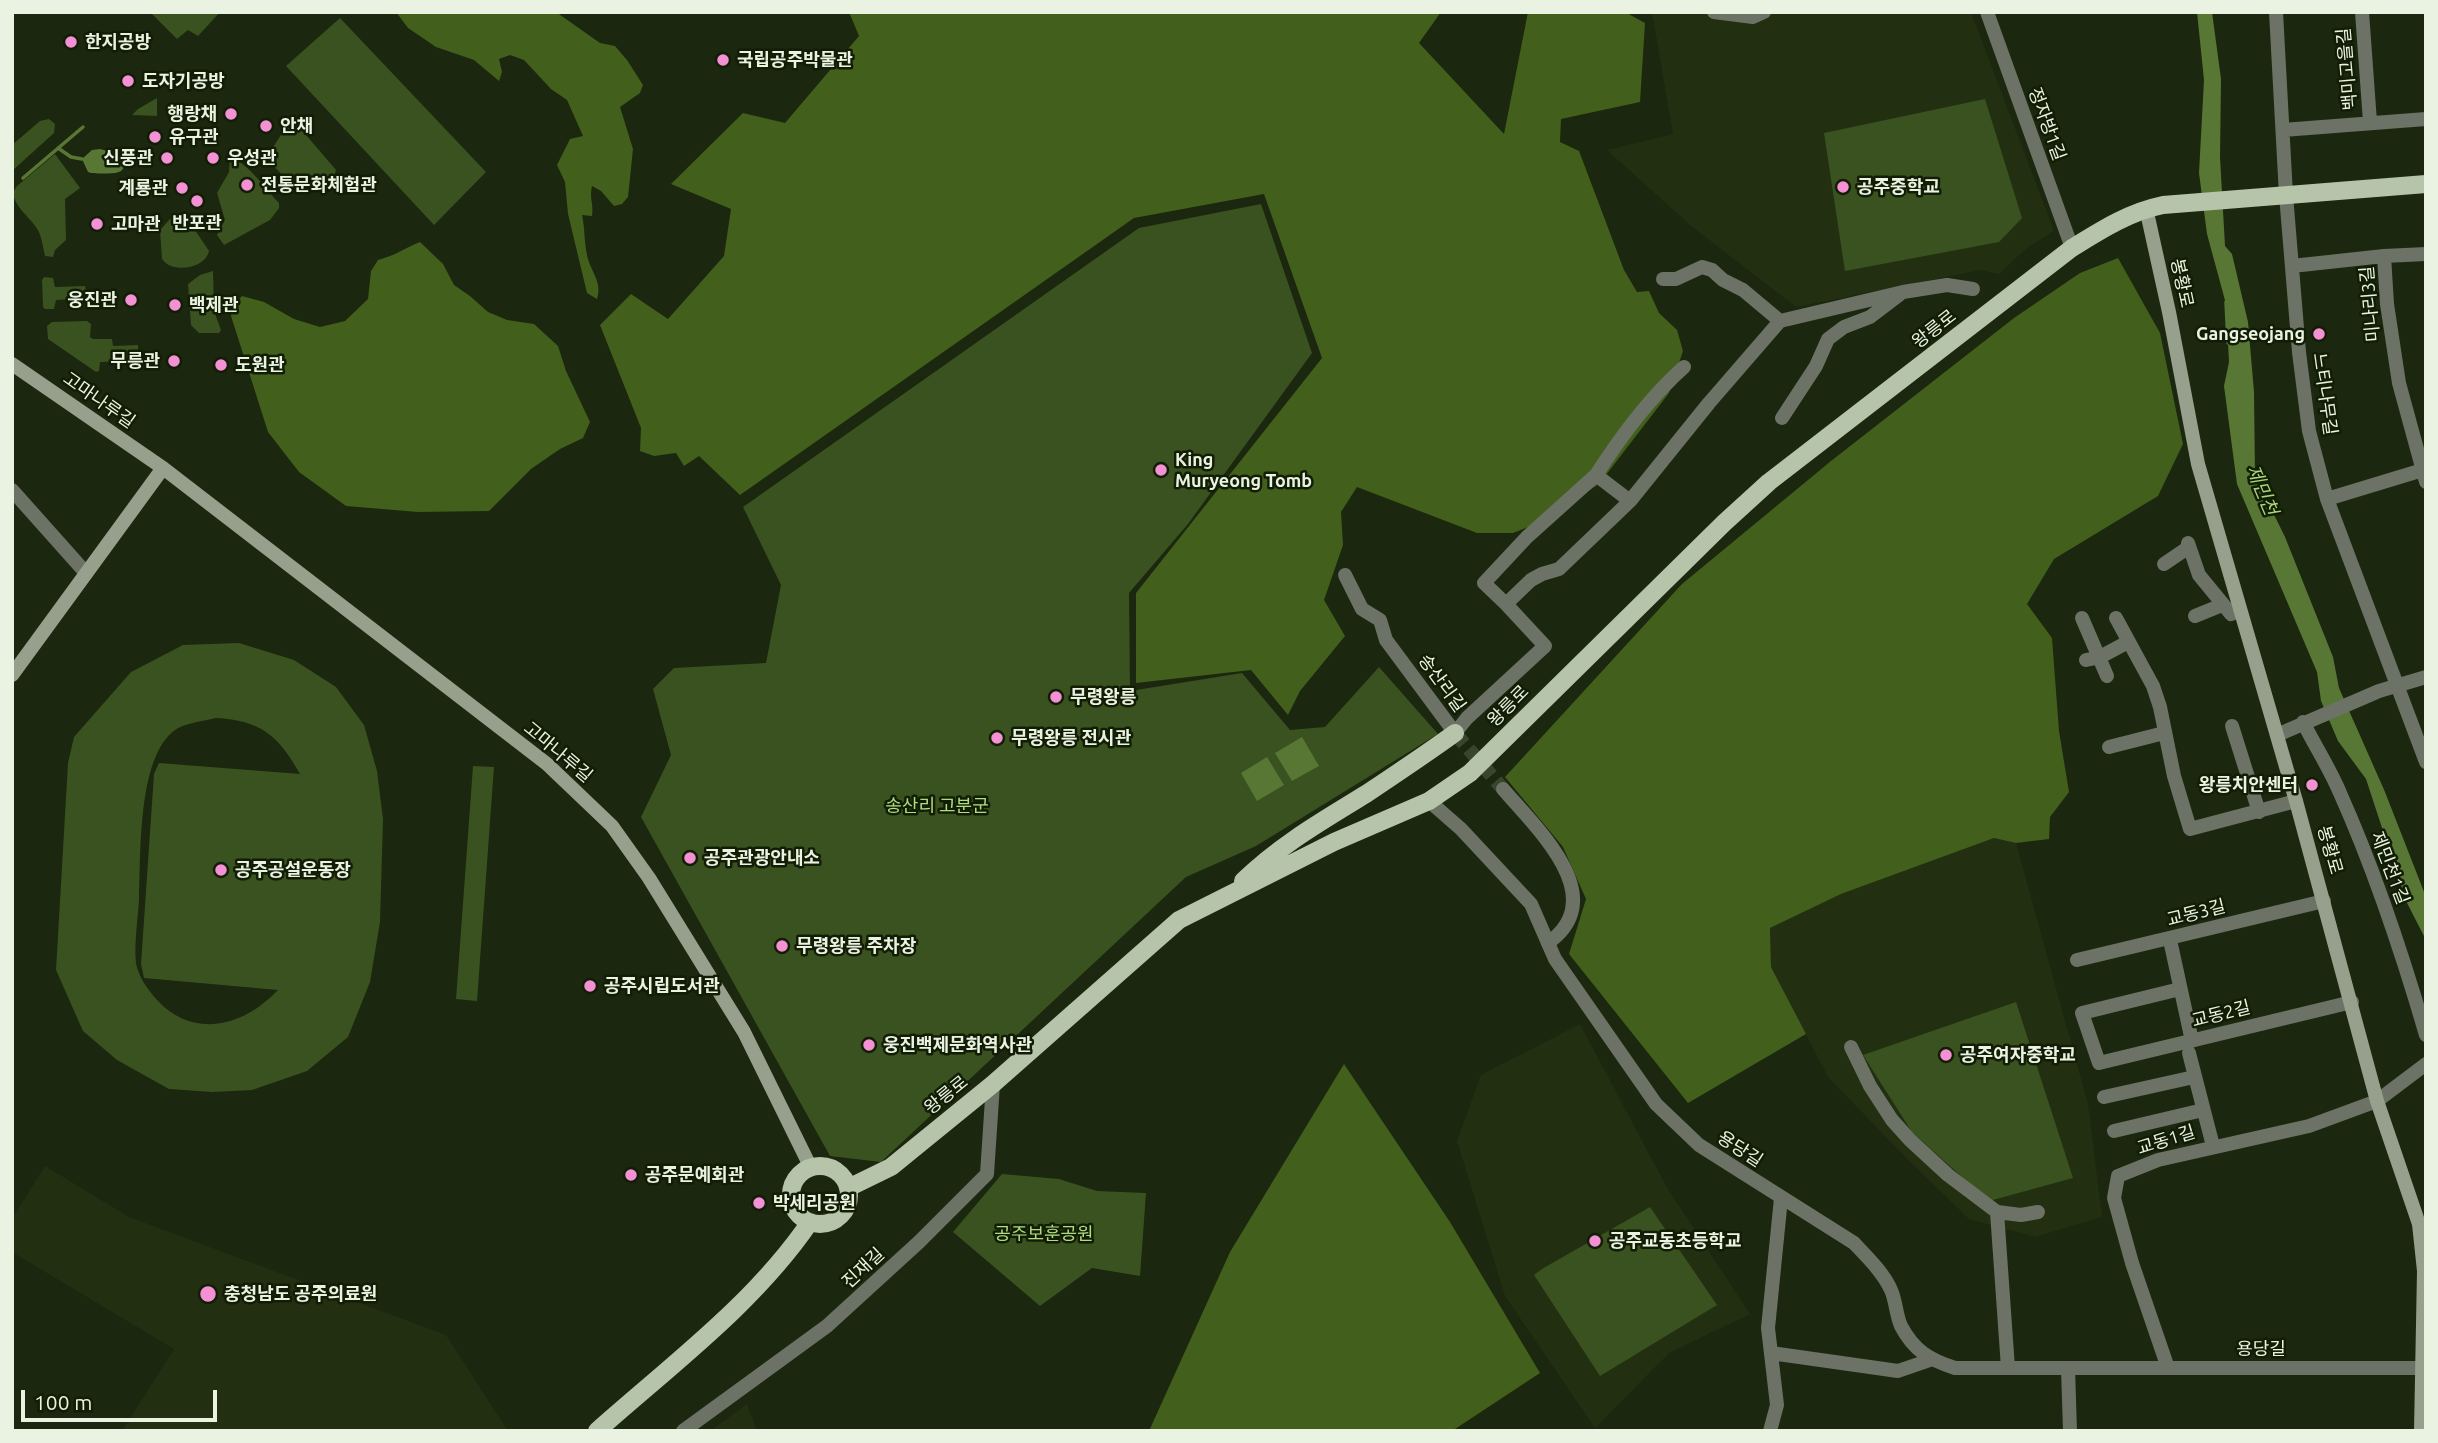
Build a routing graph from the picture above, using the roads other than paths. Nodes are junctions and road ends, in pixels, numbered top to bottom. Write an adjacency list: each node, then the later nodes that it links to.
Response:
1 (1714, 12): 2 (street)
2 (1765, 12)
3 (1987, 12): 12 (street, 정자방1길)
4 (2276, 12): 8 (street, 느티나무길)
5 (2362, 12): 7 (street, 백미고을길)
6 (2426, 119): 7 (street)
7 (2370, 122): 8 (street)
8 (2283, 130): 10 (street, 느티나무길)
9 (2426, 184): 10 (main road)
10 (2277, 195): 11 (main road, 왕릉로); 15 (street, 느티나무길)
11 (2155, 206): 12 (main road, 왕릉로); 34 (main road, 봉황로)
12 (2072, 248): 52 (main road, 왕릉로)
13 (2426, 254): 14 (street, 미나리3길)
14 (2384, 256): 15 (street); 24 (street, 미나리3길)
15 (2292, 266): 27 (street, 느티나무길)
16 (1663, 279): 19 (street)
17 (1973, 289): 18 (street)
18 (1903, 292): 19 (street); 22 (street)
19 (1780, 320): 28 (street)
20 (12, 364): 23 (main road, 고마나루길)
21 (1685, 367): 25 (street)
22 (1782, 418)
23 (163, 468): 30 (main road); 73 (main road, 고마나루길)
24 (2425, 473): 27 (street, 미나리3길)
25 (1595, 475): 28 (street); 32 (street)
26 (12, 490): 30 (street)
27 (2328, 499): 43 (street, 느티나무길)
28 (1630, 501): 32 (street)
29 (2164, 564): 33 (street)
30 (86, 573): 40 (main road)
31 (1345, 575): 46 (street, 송산리길)
32 (1506, 604): 46 (street)
33 (2222, 605): 34 (street); 35 (street)
34 (2241, 610): 48 (main road, 봉황로)
35 (2194, 616)
36 (2082, 618): 39 (street)
37 (2116, 618): 38 (street)
38 (2128, 642): 39 (street); 47 (street)
39 (2093, 659): 41 (street)
40 (12, 675)
41 (2107, 676)
42 (2426, 677): 43 (street)
43 (2397, 687): 44 (street); 50 (street, 느티나무길)
44 (2303, 722): 48 (street); 62 (street, 제민천1길)
45 (2232, 726): 54 (street)
46 (1455, 733): 55 (main road)
47 (2164, 733): 49 (street); 54 (street)
48 (2277, 735): 53 (main road, 봉황로)
49 (2109, 747)
50 (2426, 762)
51 (1503, 789): 58 (street)
52 (1429, 801): 55 (main road, 왕릉로); 58 (street, 용당길)
53 (2296, 801): 54 (street); 56 (main road, 봉황로)
54 (2259, 812)
55 (1231, 893): 67 (main road, 왕릉로)
56 (2324, 901): 57 (street, 교동3길); 61 (main road, 봉황로)
57 (2170, 940): 59 (street, 교동3길); 60 (street)
58 (1548, 943): 75 (street, 용당길)
59 (2077, 960)
60 (2180, 989): 64 (street); 64 (street, 교동2길)
61 (2352, 1002): 64 (street, 교동2길); 69 (main road, 봉황로)
62 (2426, 1035)
63 (1851, 1047): 76 (street)
64 (2190, 1047): 66 (street)
65 (2426, 1064): 69 (street)
66 (2194, 1077): 68 (street); 70 (street)
67 (993, 1084): 74 (main road, 왕릉로); 86 (street, 진재길)
68 (2104, 1097)
69 (2377, 1101): 72 (street, 교동1길); 84 (main road, 봉황로)
70 (2203, 1110): 71 (street); 72 (street)
71 (2114, 1131)
72 (2213, 1146): 83 (street, 교동1길)
73 (811, 1168): 74 (main road); 78 (main road)
74 (848, 1188): 78 (main road)
75 (1781, 1198): 79 (street); 80 (street, 용당길)
76 (1997, 1212): 77 (street); 81 (street)
77 (2038, 1212)
78 (810, 1222): 85 (main road)
79 (1771, 1353): 80 (street); 87 (street)
80 (1930, 1360): 81 (street, 용당길)
81 (2008, 1368): 82 (street, 용당길)
82 (2068, 1368): 83 (street, 용당길); 88 (street)
83 (2168, 1368): 84 (street, 용당길)
84 (2424, 1368): 89 (main road, 봉황로)
85 (597, 1431)
86 (683, 1431)
87 (1770, 1431)
88 (2070, 1431)
89 (2421, 1431)

